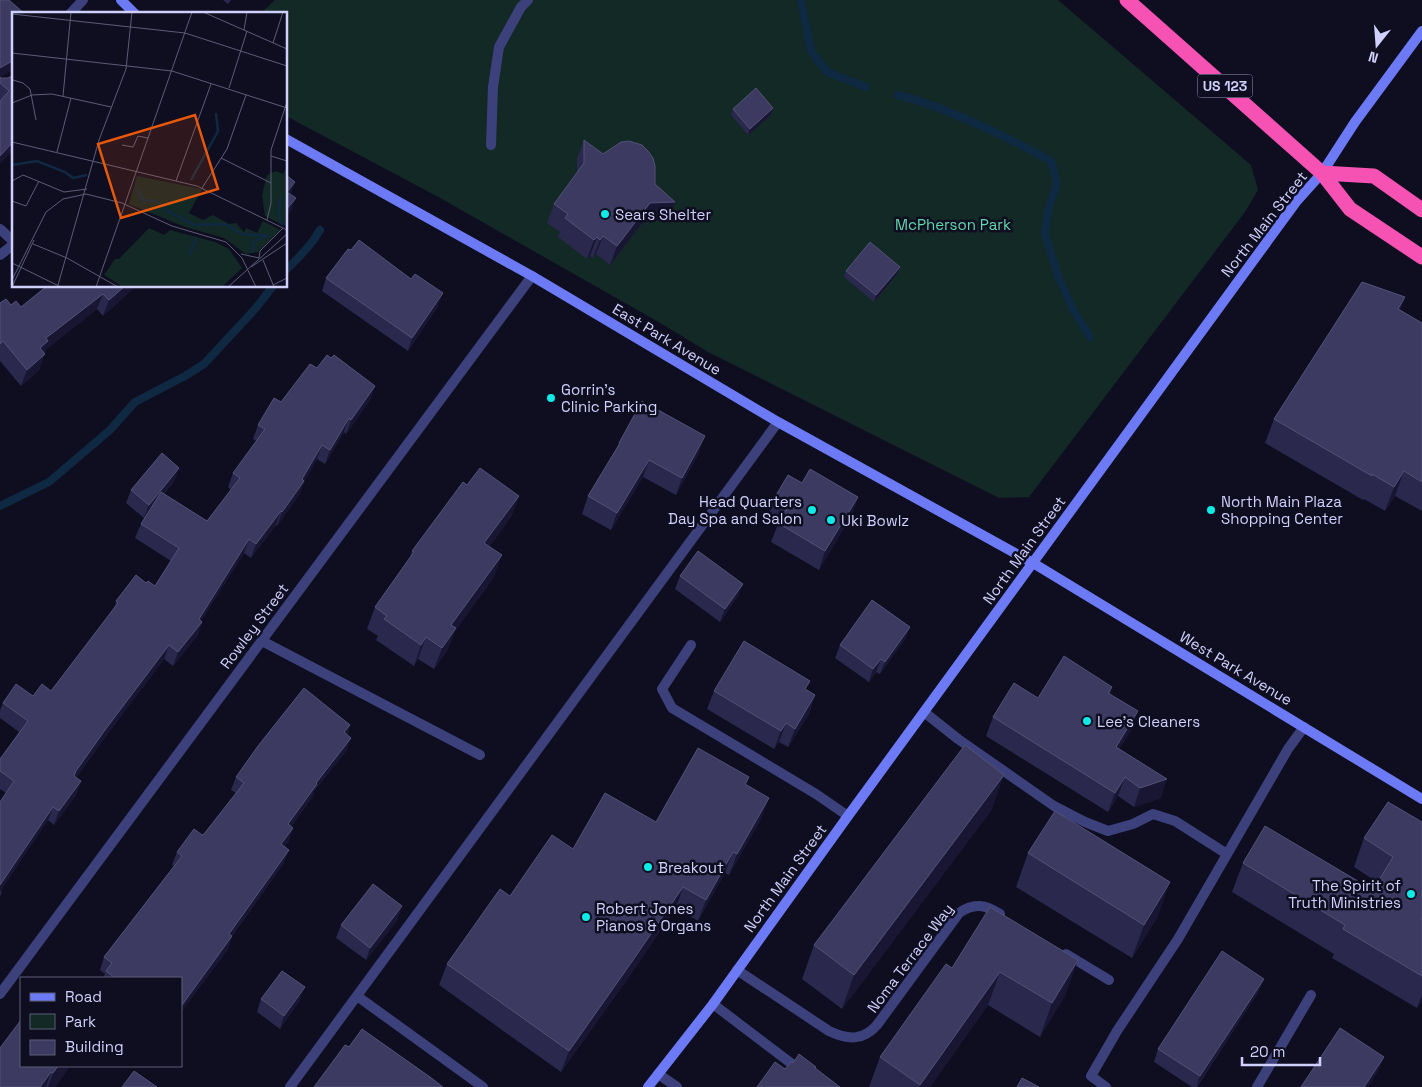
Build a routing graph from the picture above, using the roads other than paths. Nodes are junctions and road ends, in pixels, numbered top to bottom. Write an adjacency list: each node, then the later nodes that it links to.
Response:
1 (83, 0): 5 (street)
2 (121, 0): 6 (street)
3 (528, 0): 9 (street)
4 (1127, 0): 10 (highway, US 123)
5 (72, 12)
6 (133, 12)
7 (1422, 31): 10 (street, North Main Street)
8 (288, 140): 17 (street, East Park Avenue)
9 (491, 145)
10 (1322, 174): 11 (highway); 16 (highway, US 123); 19 (street, North Main Street)
11 (1422, 210)
12 (0, 229): 13 (street)
13 (12, 241)
14 (12, 245): 15 (street)
15 (0, 255)
16 (1422, 257)
17 (532, 276): 18 (street, East Park Avenue); 20 (street, Rowley Street)
18 (778, 422): 19 (street, East Park Avenue); 34 (street)
19 (1033, 563): 22 (street, North Main Street); 23 (street, West Park Avenue)
20 (262, 641): 24 (street); 32 (street, Rowley Street)
21 (690, 645): 26 (street)
22 (924, 712): 26 (street, North Main Street); 27 (street)
23 (1304, 727): 25 (street, West Park Avenue); 27 (street)
24 (480, 755)
25 (1422, 799)
26 (848, 816): 30 (street, North Main Street)
27 (1227, 854): 42 (street)
28 (1012, 921): 30 (street, Noma Terrace Way)
29 (1060, 950): 31 (street)
30 (737, 970): 35 (street, North Main Street)
31 (1110, 980)
32 (0, 994)
33 (1311, 995): 43 (street)
34 (358, 996): 38 (street); 39 (street)
35 (713, 1004): 36 (street, North Main Street); 37 (street)
36 (658, 1074): 40 (street, North Main Street); 41 (street)
37 (808, 1075)
38 (290, 1087)
39 (483, 1087)
40 (648, 1087)
41 (677, 1087)
42 (1106, 1087)
43 (1257, 1087)

